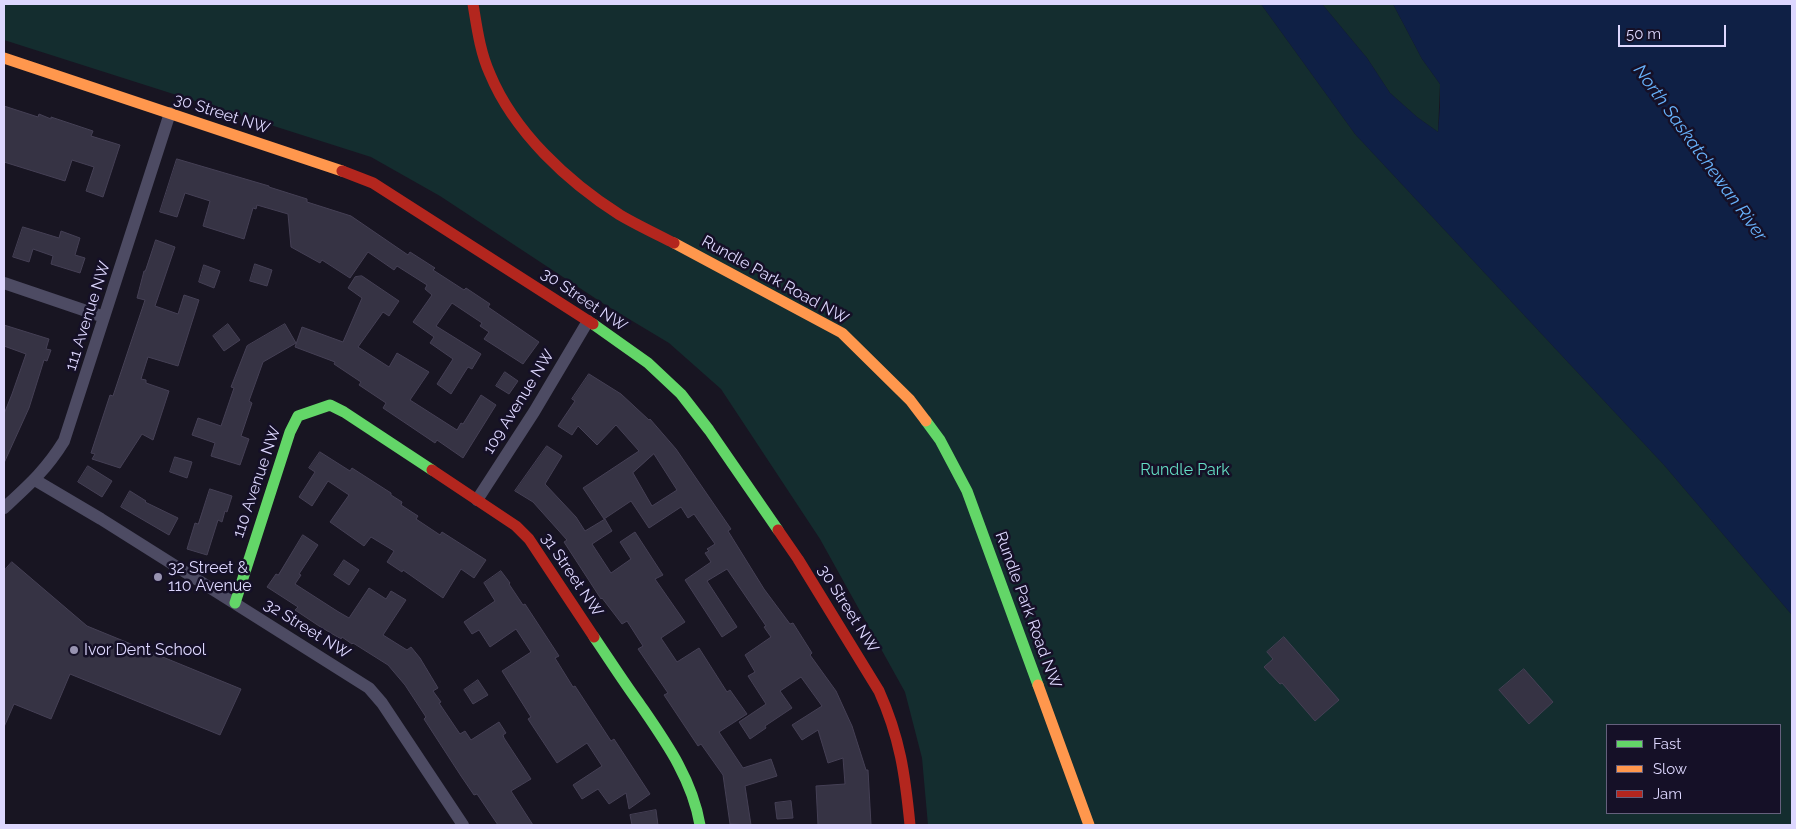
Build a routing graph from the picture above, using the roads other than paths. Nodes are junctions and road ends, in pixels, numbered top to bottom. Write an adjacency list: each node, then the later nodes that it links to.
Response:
1 (473, 4): 15 (street, Rundle Park Road NW)
2 (4, 58): 3 (street, 30 Street NW)
3 (170, 113): 5 (street, 111 Avenue NW); 6 (street, 30 Street NW)
4 (4, 283): 5 (street)
5 (104, 316): 8 (street, 111 Avenue NW)
6 (588, 321): 9 (street, 109 Avenue NW); 14 (street, 30 Street NW)
7 (313, 410): 9 (street, 31 Street NW); 11 (street, 110 Avenue NW)
8 (35, 480): 10 (street, 111 Avenue NW); 11 (street, 32 Street NW)
9 (477, 500): 13 (street, 31 Street NW)
10 (4, 508)
11 (235, 603): 12 (street, 32 Street NW)
12 (463, 825)
13 (700, 825)
14 (910, 825)
15 (1089, 825)

